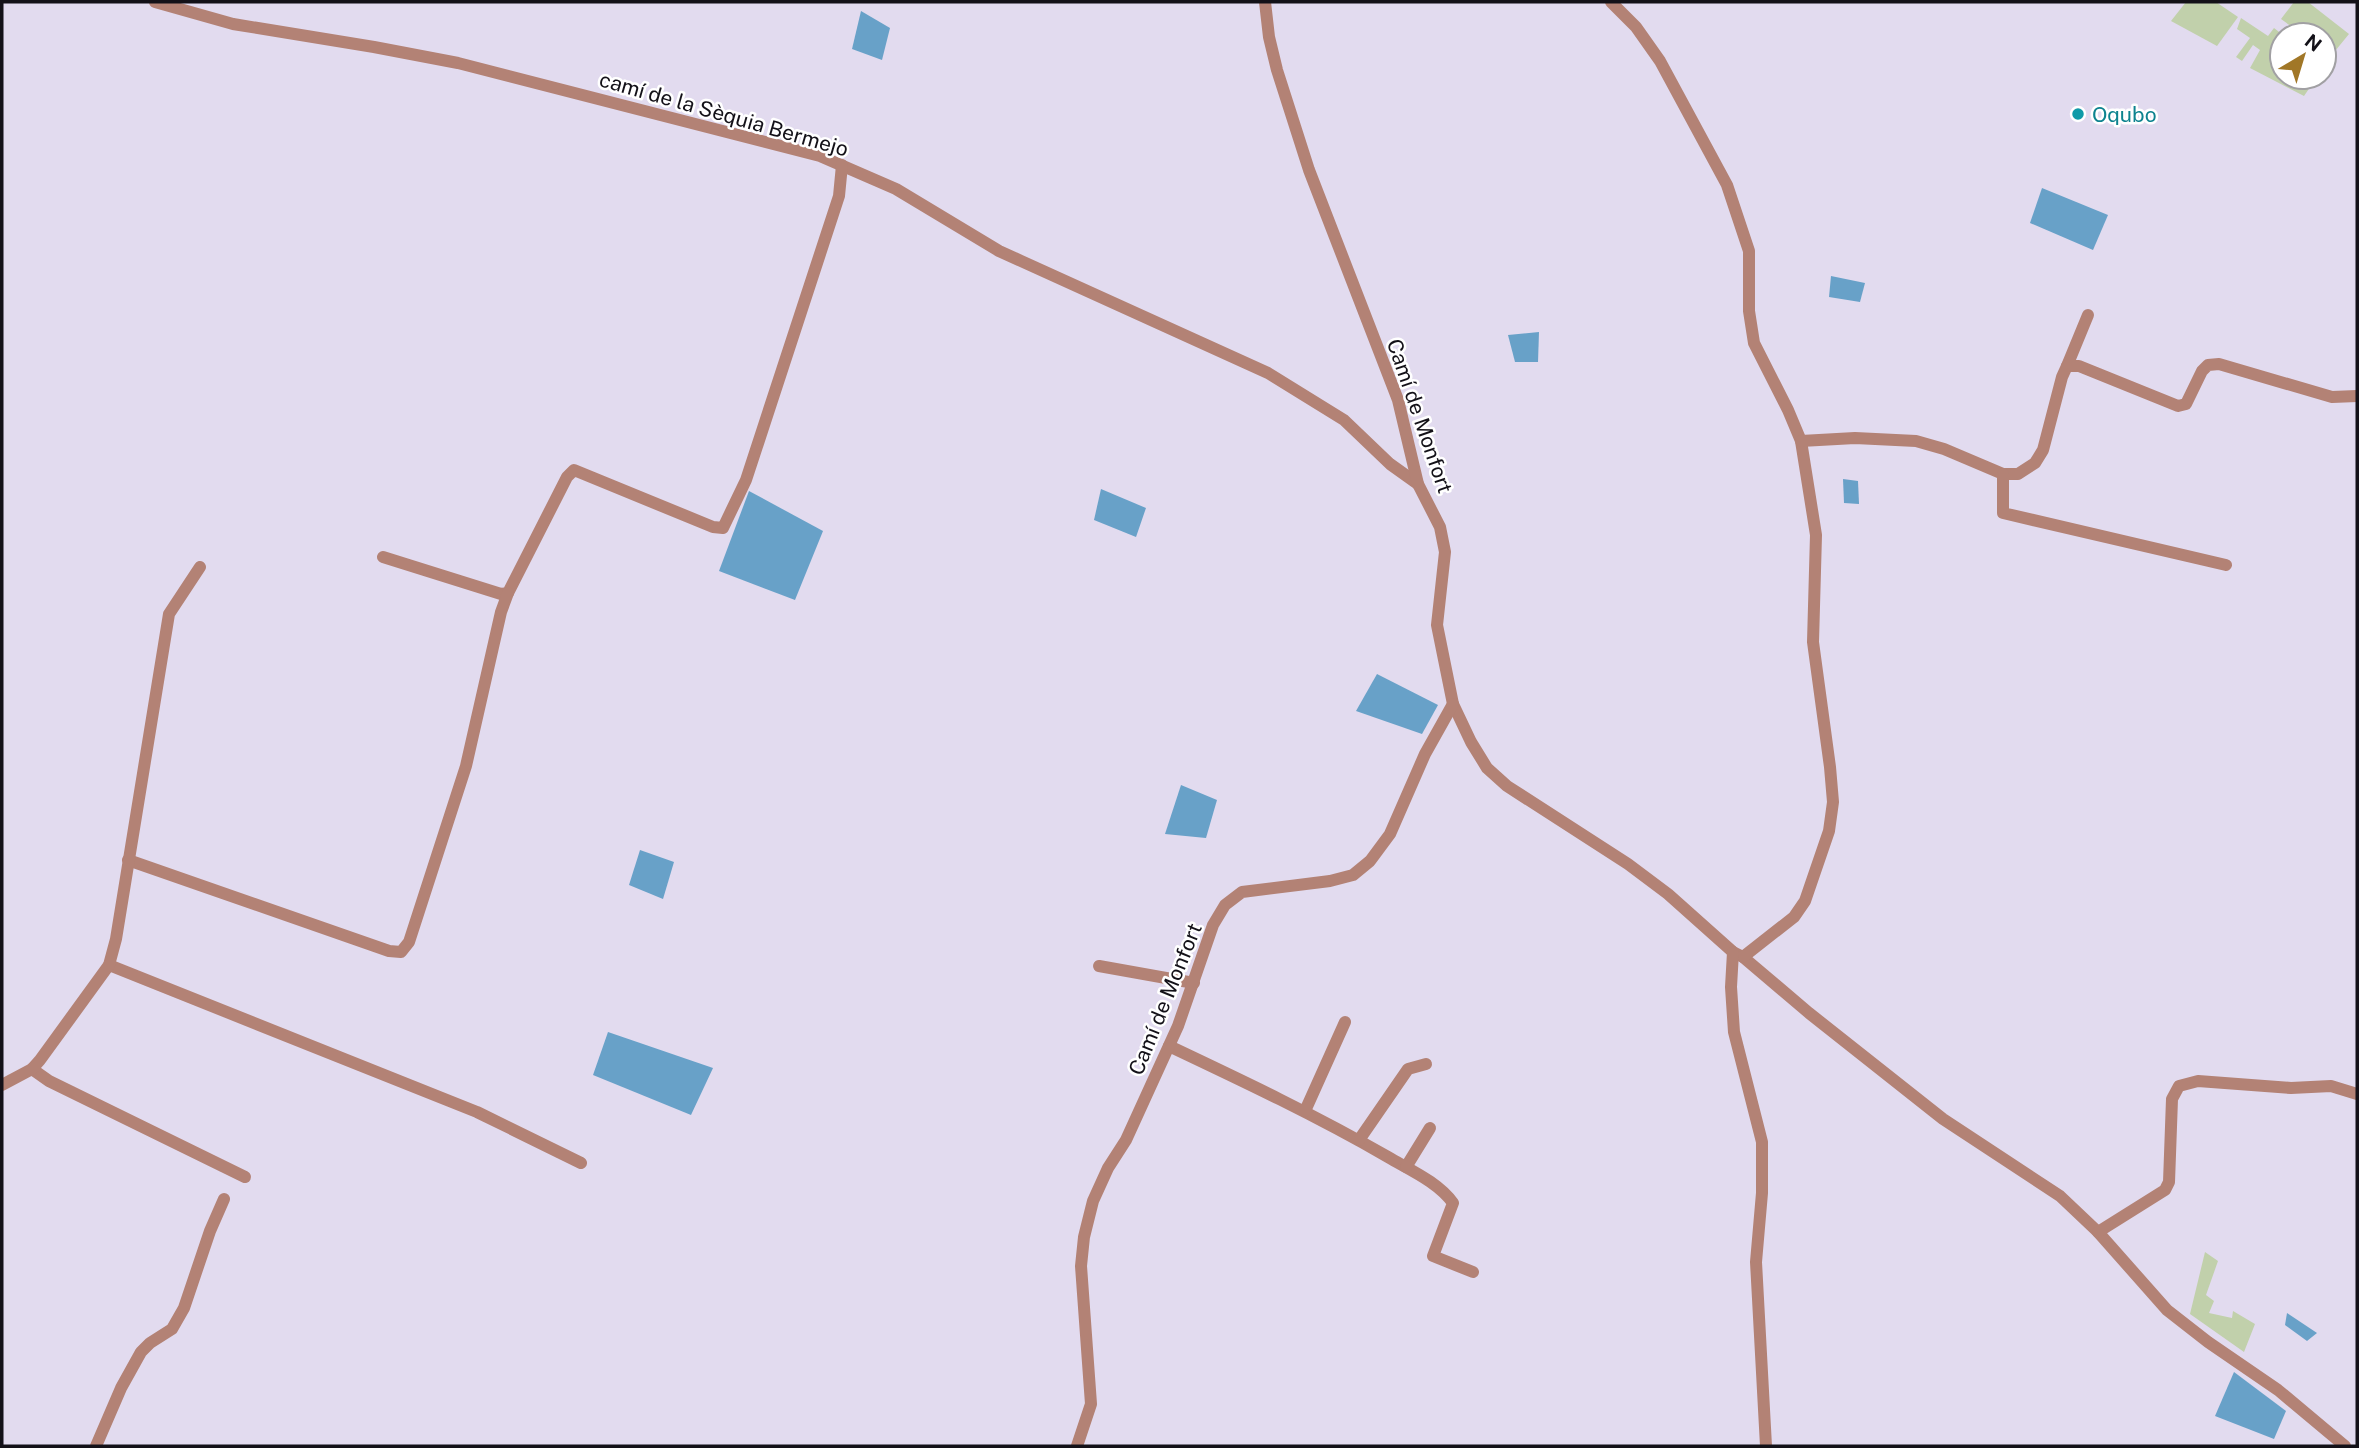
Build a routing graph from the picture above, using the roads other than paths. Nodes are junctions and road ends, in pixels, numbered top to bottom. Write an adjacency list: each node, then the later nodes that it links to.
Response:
1 (155, 2): 4 (street, camí de la Sèquia Bermejo)
2 (1265, 2): 10 (street, Camí de Monfort)
3 (1611, 2): 8 (street)
4 (842, 165): 10 (street, camí de la Sèquia Bermejo); 14 (street)
5 (2088, 315): 6 (street)
6 (2067, 366): 7 (street); 9 (street)
7 (2357, 396)
8 (1801, 441): 9 (street); 17 (street)
9 (2003, 474): 12 (street)
10 (1418, 484): 15 (street, Camí de Monfort)
11 (383, 557): 14 (street)
12 (2226, 565)
13 (200, 568): 16 (street)
14 (508, 593): 16 (street)
15 (1453, 704): 17 (street); 20 (street, Camí de Monfort)
16 (128, 860): 18 (street)
17 (1738, 954): 34 (street); 38 (street)
18 (109, 965): 24 (street); 30 (street)
19 (1098, 966): 20 (street)
20 (1194, 983): 22 (street, Camí de Monfort)
21 (1345, 1022): 27 (street)
22 (1169, 1046): 27 (street); 37 (street, Camí de Monfort)
23 (1426, 1064): 29 (street)
24 (32, 1069): 25 (street); 32 (street)
25 (2, 1085)
26 (2357, 1094): 34 (street)
27 (1305, 1111): 29 (street)
28 (1430, 1128): 31 (street)
29 (1359, 1140): 31 (street)
30 (581, 1163)
31 (1406, 1167): 35 (street)
32 (245, 1177)
33 (224, 1199): 36 (street)
34 (2098, 1232): 39 (street)
35 (1473, 1272)
36 (96, 1446)
37 (1077, 1446)
38 (1766, 1446)
39 (2344, 1446)

